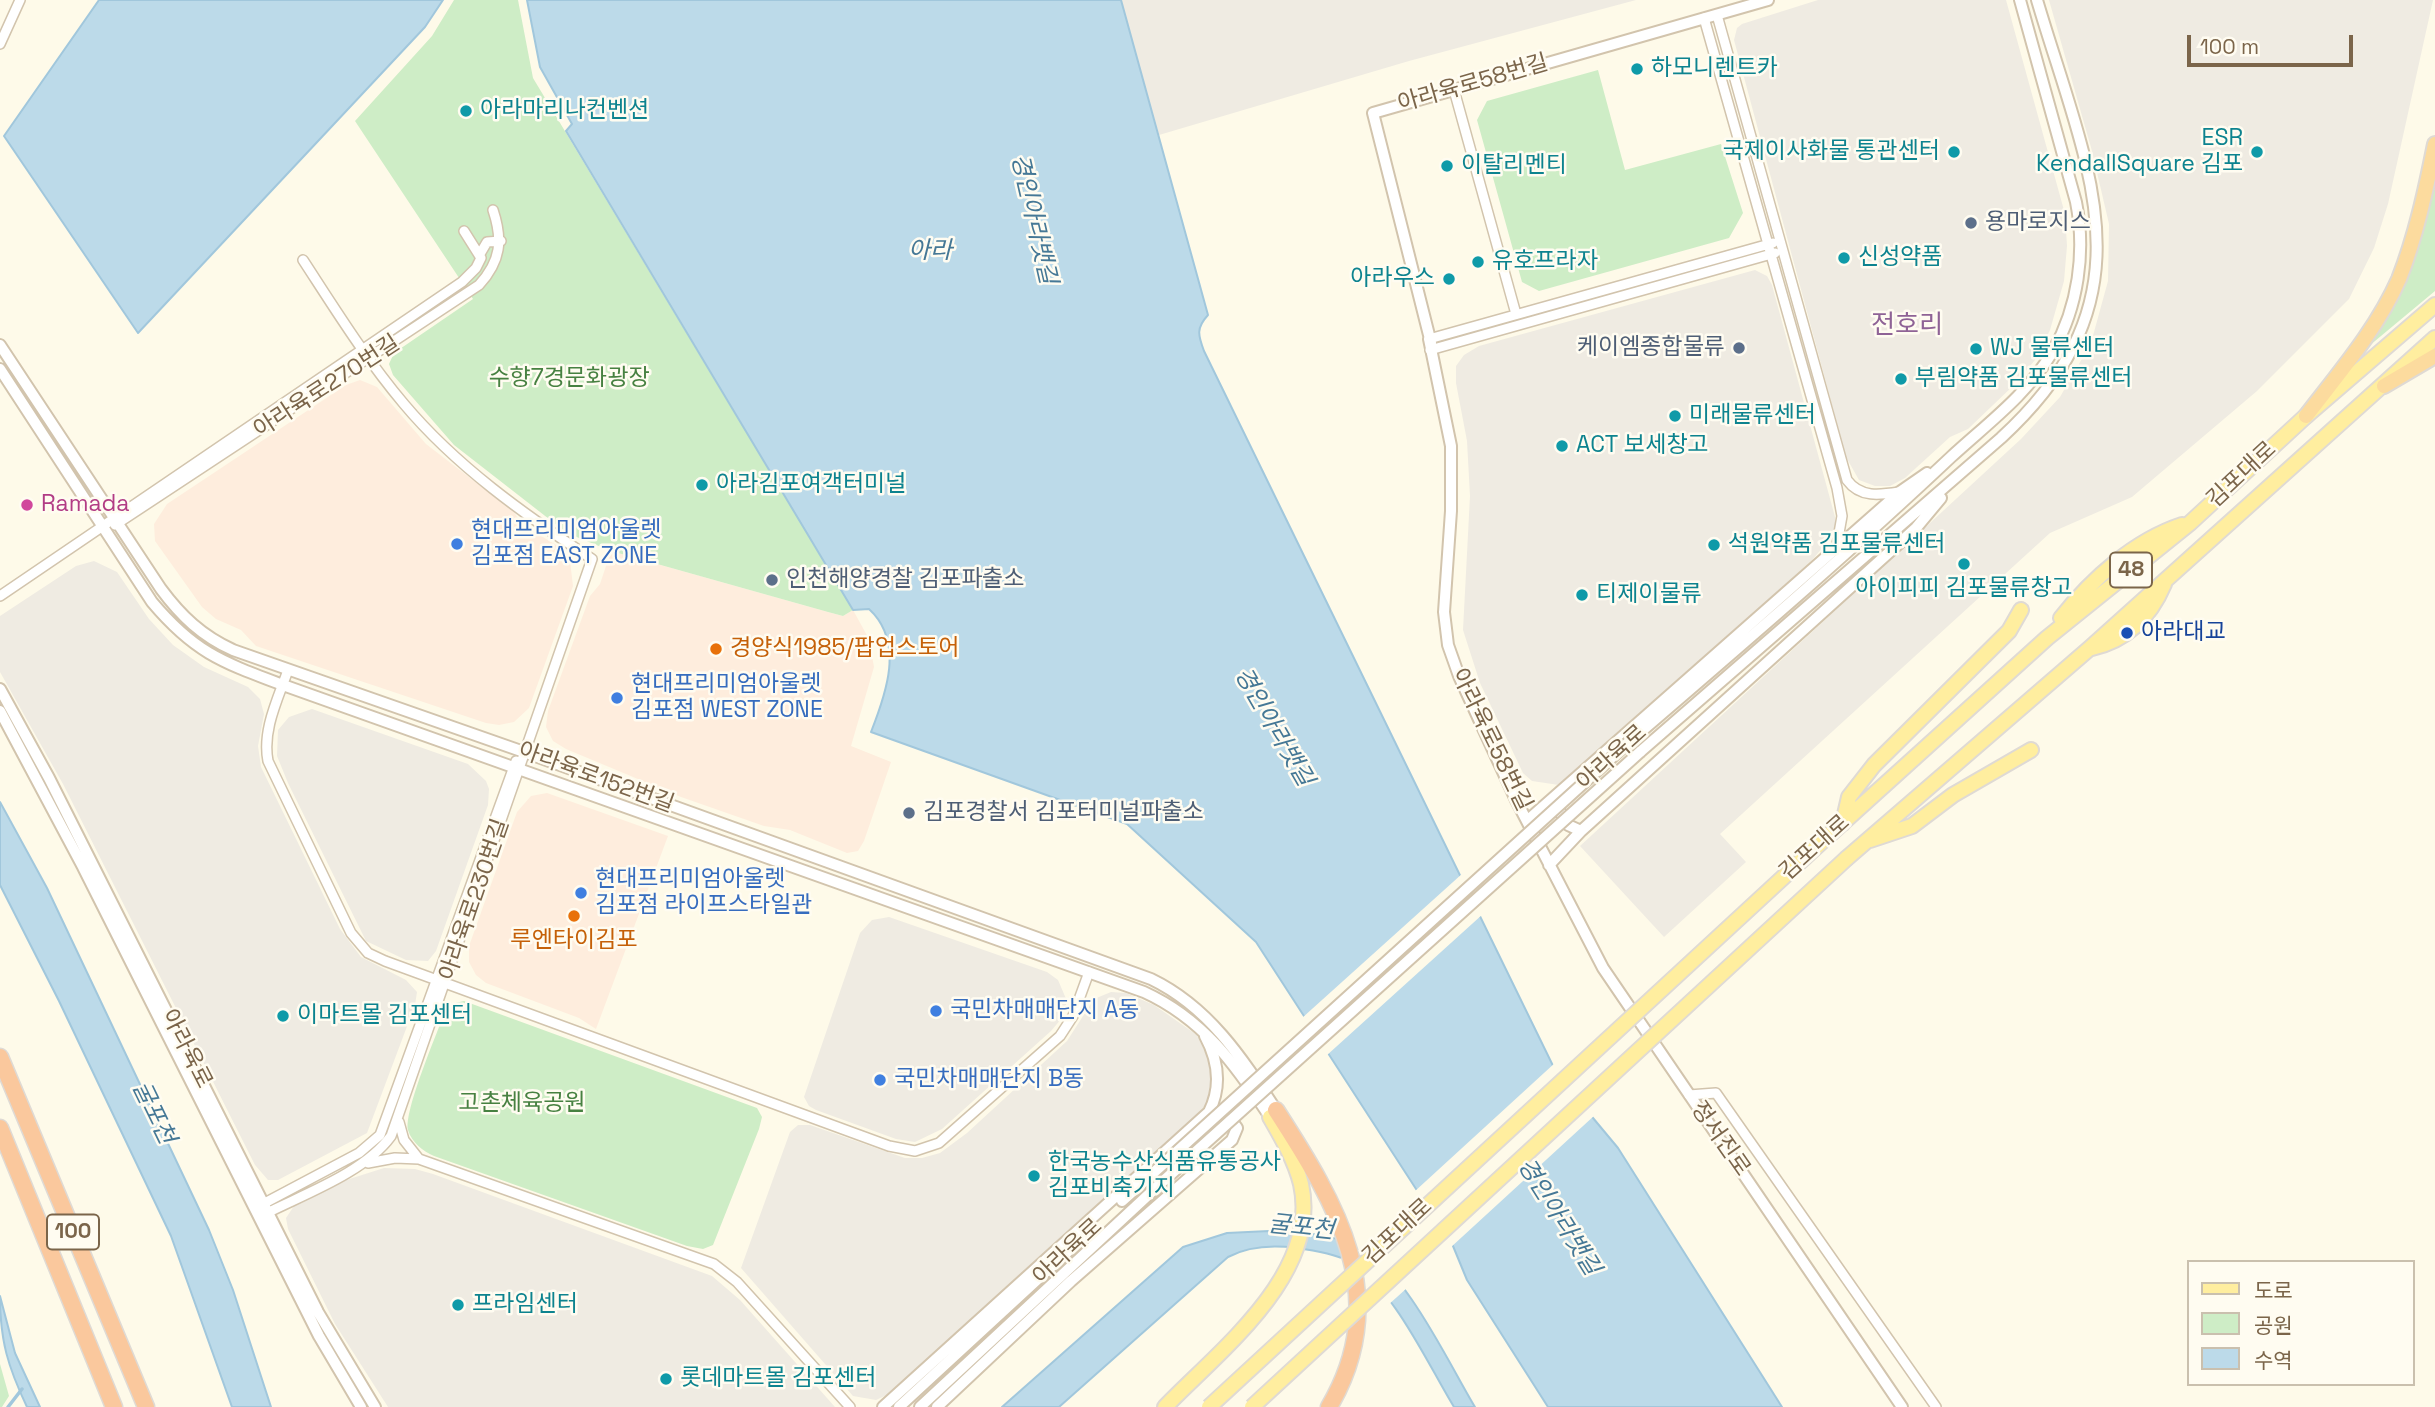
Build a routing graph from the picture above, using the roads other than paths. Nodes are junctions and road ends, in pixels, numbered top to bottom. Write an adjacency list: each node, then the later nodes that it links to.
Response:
1 (20, 0): 7 (street)
2 (1768, 0): 5 (street, 아라육로58번길)
3 (2020, 0): 32 (street, 아라육로)
4 (2037, 0): 33 (street, 아라육로)
5 (1717, 15): 6 (street, 아라육로58번길); 12 (street)
6 (1704, 18): 8 (street, 아라육로58번길); 14 (street)
7 (0, 44)
8 (1454, 90): 22 (street); 25 (street, 아라육로58번길)
9 (2435, 144): 31 (highway)
10 (493, 210): 13 (street)
11 (464, 231): 16 (street)
12 (1778, 241): 14 (street); 15 (street)
13 (500, 242): 16 (street); 20 (street, 아라육로270번길)
14 (1768, 244): 17 (street); 22 (street)
15 (1782, 252): 17 (street); 34 (street)
16 (480, 254): 19 (street, 아라육로270번길)
17 (1771, 255): 25 (street); 37 (street)
18 (303, 260): 26 (street)
19 (470, 275): 20 (street); 26 (street, 아라육로270번길)
20 (480, 285): 28 (street, 아라육로270번길)
21 (2435, 305): 31 (main road, 김포대로 / 48)
22 (1516, 314): 25 (street)
23 (2435, 338): 30 (main road, 김포대로 / 48)
24 (0, 345): 35 (street, 아라육로152번길)
25 (1431, 346): 48 (street, 아라육로58번길)
26 (363, 350): 28 (street); 35 (street, 아라육로270번길)
27 (2435, 356): 30 (highway)
28 (369, 359): 35 (street, 아라육로270번길); 45 (street, 아라육로230번길)
29 (0, 369): 36 (street, 아라육로152번길)
30 (2384, 386): 51 (main road, 김포대로 / 48)
31 (2306, 416): 49 (main road, 김포대로 / 48)
32 (1953, 456): 34 (street); 71 (street, 아라육로, bridge)
33 (1963, 472): 50 (street); 72 (street, 아라육로, bridge)
34 (1901, 491): 37 (street)
35 (117, 520): 36 (street, 아라육로270번길); 40 (street, 아라육로152번길)
36 (103, 527): 38 (street, 아라육로270번길); 41 (street, 아라육로152번길)
37 (1836, 550): 47 (street)
38 (0, 596)
39 (2021, 610): 49 (main road)
40 (288, 670): 41 (street); 45 (street, 아라육로152번길)
41 (283, 685): 46 (street, 아라육로152번길); 54 (street)
42 (0, 689): 64 (street, 아라육로)
43 (0, 711): 64 (street, 아라육로)
44 (2031, 750): 51 (main road)
45 (524, 752): 46 (street, 아라육로230번길); 58 (street, 아라육로152번길)
46 (517, 768): 53 (street, 아라육로152번길); 54 (street, 아라육로230번길)
47 (1553, 800): 48 (street); 50 (street)
48 (1528, 820): 52 (street, 아라육로58번길)
49 (1843, 823): 75 (main road, 김포대로 / 48, bridge)
50 (1581, 831): 52 (street)
51 (1865, 842): 76 (main road, 김포대로 / 48, bridge)
52 (1549, 865): 57 (street, 정서진로)
53 (1089, 972): 54 (street); 55 (street, 아라육로152번길)
54 (441, 982): 60 (street, 아라육로230번길); 64 (street, 아라육로230번길)
55 (1200, 1027): 58 (street, 아라육로152번길); 59 (street)
56 (0, 1057): 66 (highway, 100)
57 (1689, 1095): 78 (street, 정서진로); 79 (street)
58 (1273, 1113): 74 (main road); 77 (highway)
59 (1200, 1119): 70 (street); 73 (street)
60 (398, 1120): 62 (street); 63 (street, 아라육로230번길)
61 (0, 1128): 65 (highway, 100)
62 (419, 1159): 63 (street); 69 (street)
63 (361, 1165): 64 (street, 아라육로230번길)
64 (261, 1211): 67 (street, 아라육로); 68 (street, 아라육로)
65 (114, 1407)
66 (146, 1407)
67 (361, 1407)
68 (375, 1407)
69 (850, 1407)
70 (883, 1407)
71 (900, 1407)
72 (920, 1407)
73 (937, 1407)
74 (1165, 1407)
75 (1209, 1407)
76 (1252, 1407)
77 (1329, 1407)
78 (1902, 1407)
79 (1936, 1407)

